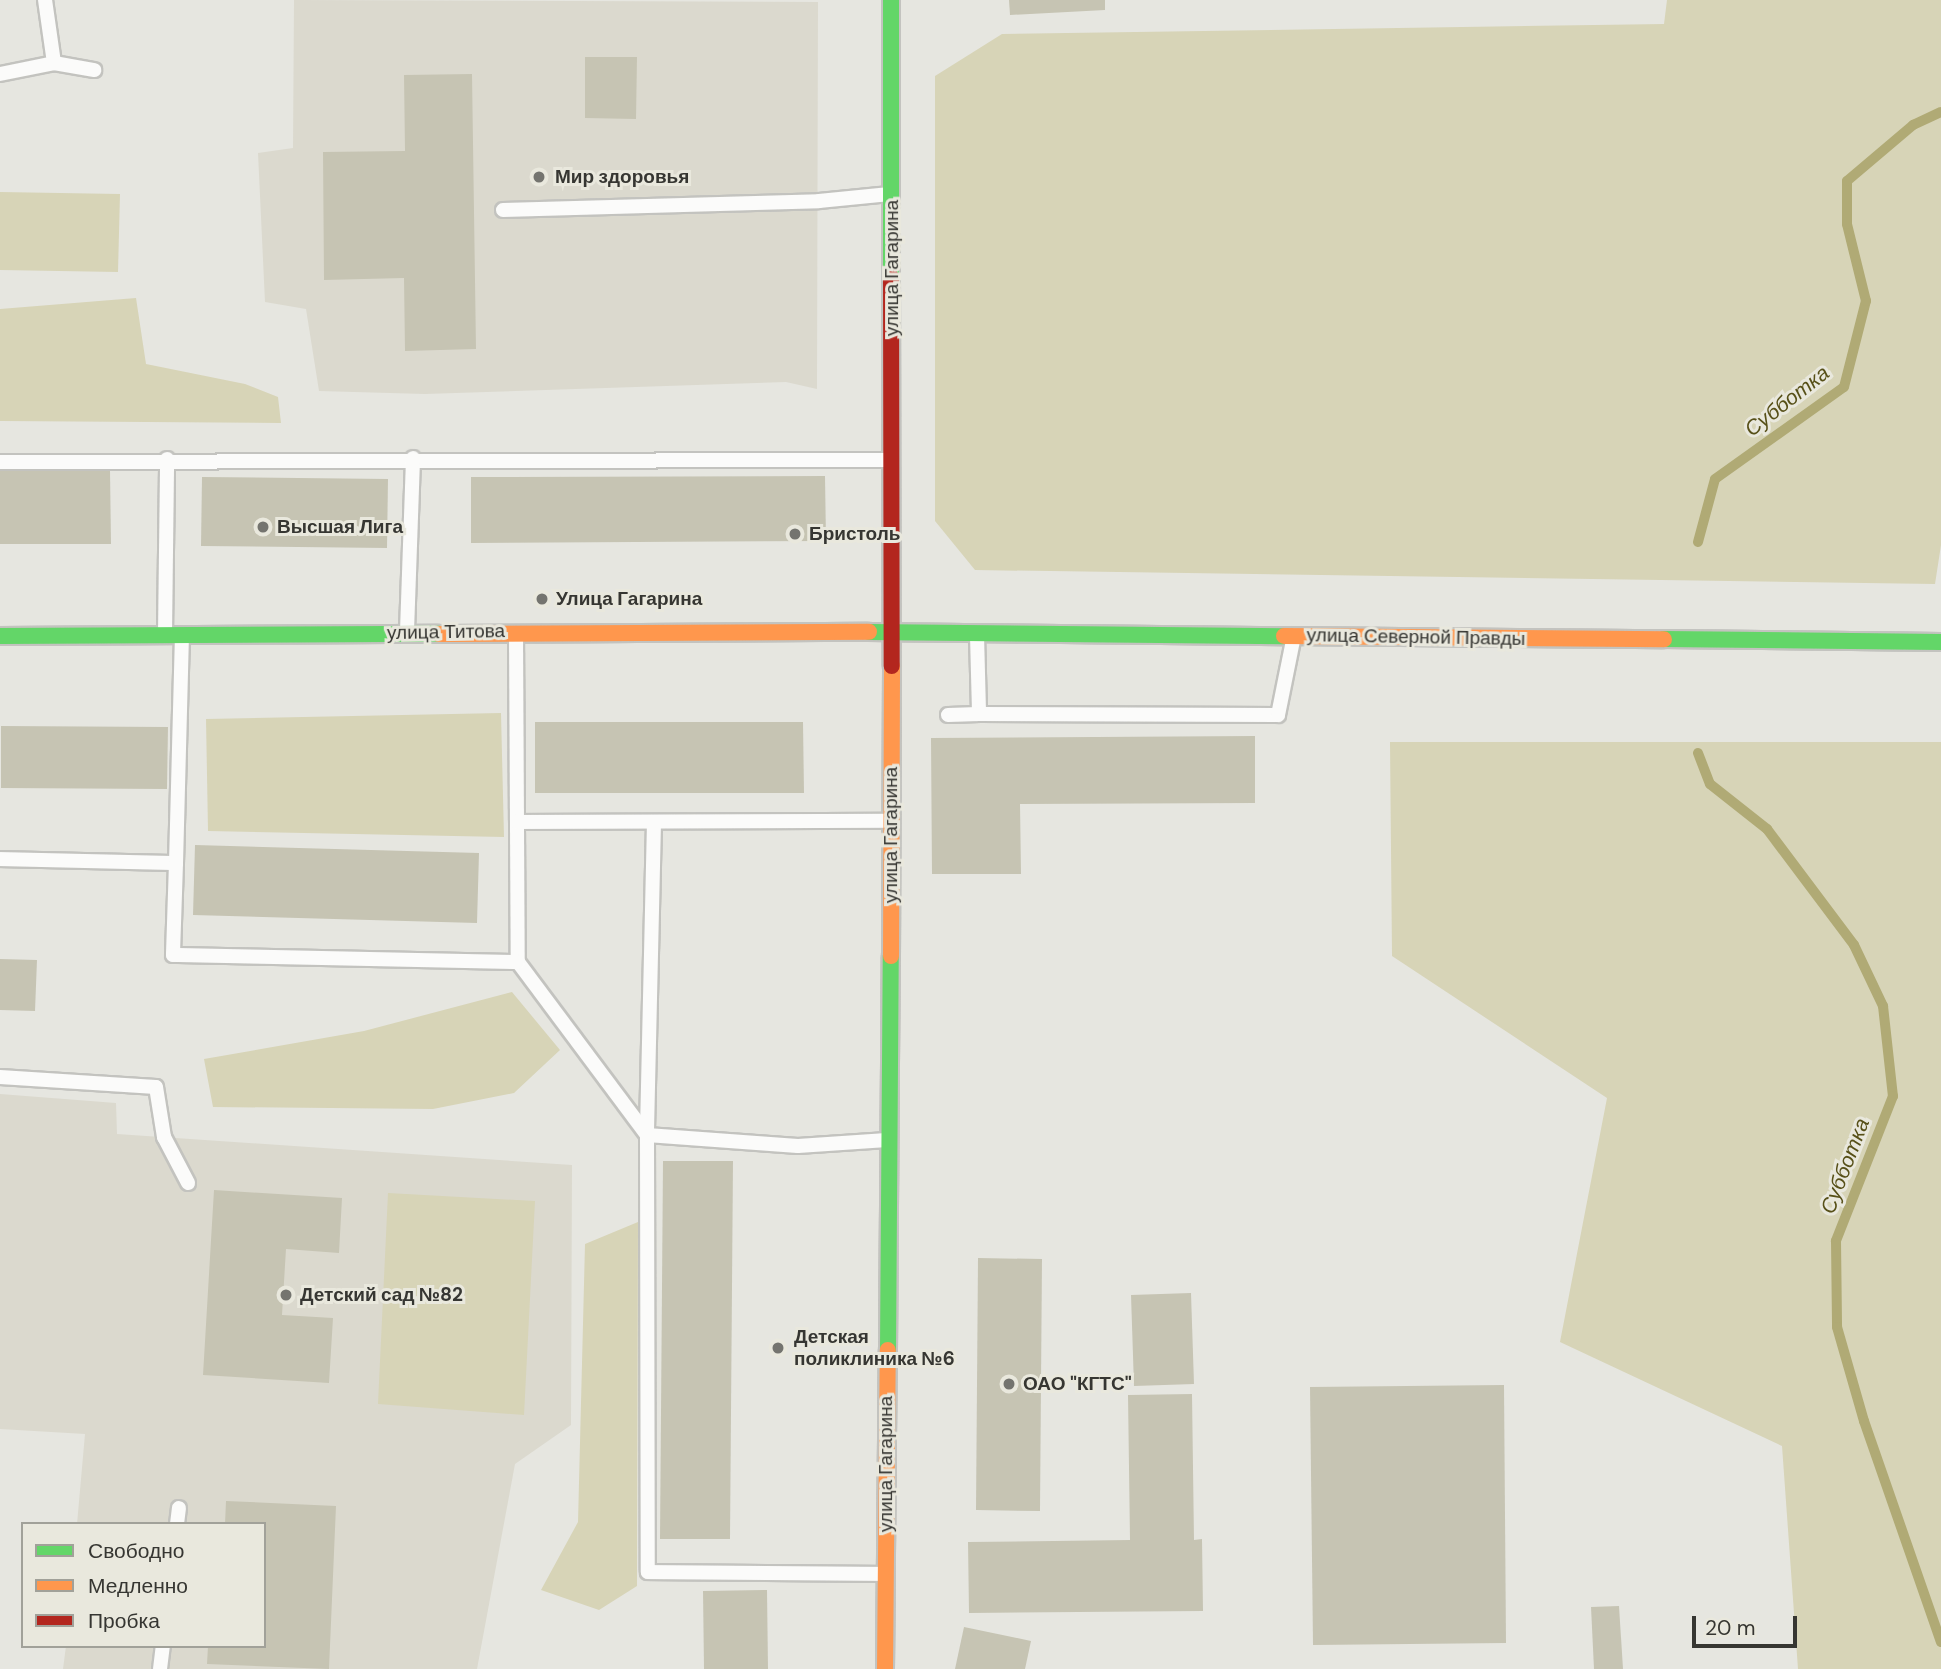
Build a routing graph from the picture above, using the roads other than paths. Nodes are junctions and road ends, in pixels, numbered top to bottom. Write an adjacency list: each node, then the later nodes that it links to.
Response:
1 (45, 0): 3 (lane)
2 (891, 0): 6 (main road, улица Гагарина)
3 (54, 63): 4 (lane); 5 (lane)
4 (94, 70)
5 (0, 74)
6 (892, 194): 7 (lane); 10 (main road, улица Гагарина)
7 (503, 210)
8 (413, 458): 9 (lane); 10 (lane); 14 (lane)
9 (167, 459): 11 (lane); 16 (lane)
10 (893, 460): 13 (main road, улица Гагарина)
11 (0, 462)
12 (516, 631): 13 (main road, улица Титова); 14 (main road, улица Титова); 23 (lane)
13 (892, 632): 15 (main road, улица Северной Правды); 22 (main road, улица Гагарина)
14 (407, 633): 16 (main road, улица Титова)
15 (977, 633): 18 (main road, улица Северной Правды); 20 (lane)
16 (173, 635): 17 (main road, улица Титова); 26 (lane)
17 (0, 636)
18 (1294, 636): 19 (main road, улица Северной Правды); 20 (lane)
19 (1941, 642)
20 (979, 714): 21 (lane)
21 (948, 715)
22 (892, 821): 24 (lane); 30 (main road, улица Гагарина)
23 (518, 822): 24 (lane); 27 (lane)
24 (654, 822): 29 (lane)
25 (0, 859): 26 (lane)
26 (176, 863): 27 (lane)
27 (517, 961): 29 (lane)
28 (0, 1077): 31 (lane)
29 (647, 1135): 30 (lane); 34 (lane)
30 (888, 1139): 34 (main road, улица Гагарина)
31 (188, 1184)
32 (179, 1508): 33 (lane)
33 (177, 1522)
34 (886, 1574): 37 (main road, улица Гагарина)
35 (163, 1648): 36 (lane)
36 (160, 1669)
37 (885, 1669)

